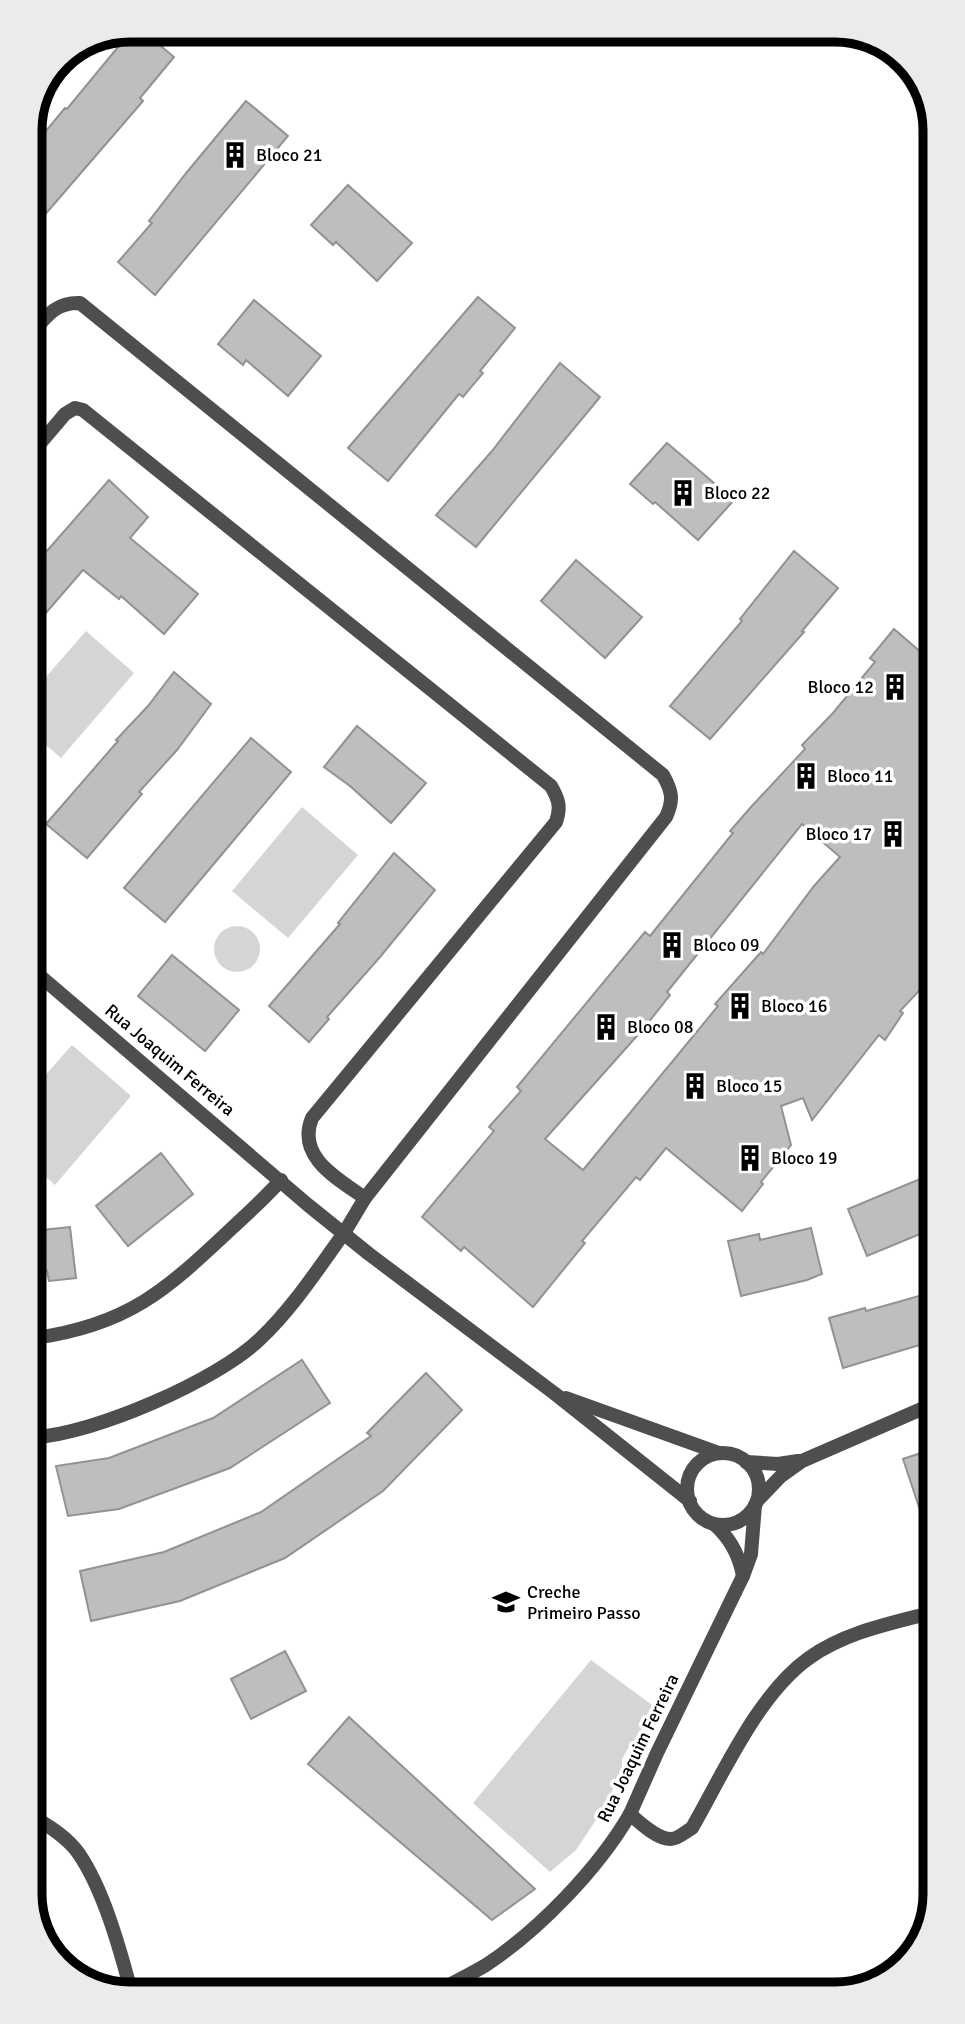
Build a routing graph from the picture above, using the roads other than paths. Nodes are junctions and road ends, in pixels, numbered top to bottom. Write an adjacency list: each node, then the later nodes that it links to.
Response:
1 (42, 322): 5 (street)
2 (42, 441): 5 (street)
3 (42, 978): 4 (street, Rua Joaquim Ferreira)
4 (281, 1180): 6 (street, Rua Joaquim Ferreira); 7 (street)
5 (365, 1198): 6 (street)
6 (344, 1233): 8 (street, Rua Joaquim Ferreira); 10 (street)
7 (42, 1337)
8 (554, 1393): 11 (street, Rua Joaquim Ferreira); 14 (street, Rua Joaquim Ferreira)
9 (923, 1408): 12 (street, Rua Joaquim Ferreira)
10 (42, 1436)
11 (719, 1453): 13 (street, Rua Joaquim Ferreira); 14 (street)
12 (803, 1461): 13 (street, Rua Joaquim Ferreira); 15 (street, Rua Joaquim Ferreira)
13 (746, 1462): 15 (street, Rua Joaquim Ferreira)
14 (690, 1502): 16 (street, Rua Joaquim Ferreira)
15 (756, 1503): 16 (street, Rua Joaquim Ferreira); 17 (street, Rua Joaquim Ferreira)
16 (714, 1524): 17 (street, Rua Joaquim Ferreira)
17 (743, 1576): 19 (street, Rua Joaquim Ferreira)
18 (923, 1615): 19 (street)
19 (631, 1814): 22 (street, Rua Joaquim Ferreira)
20 (42, 1822): 21 (street)
21 (129, 1982)
22 (455, 1982)

